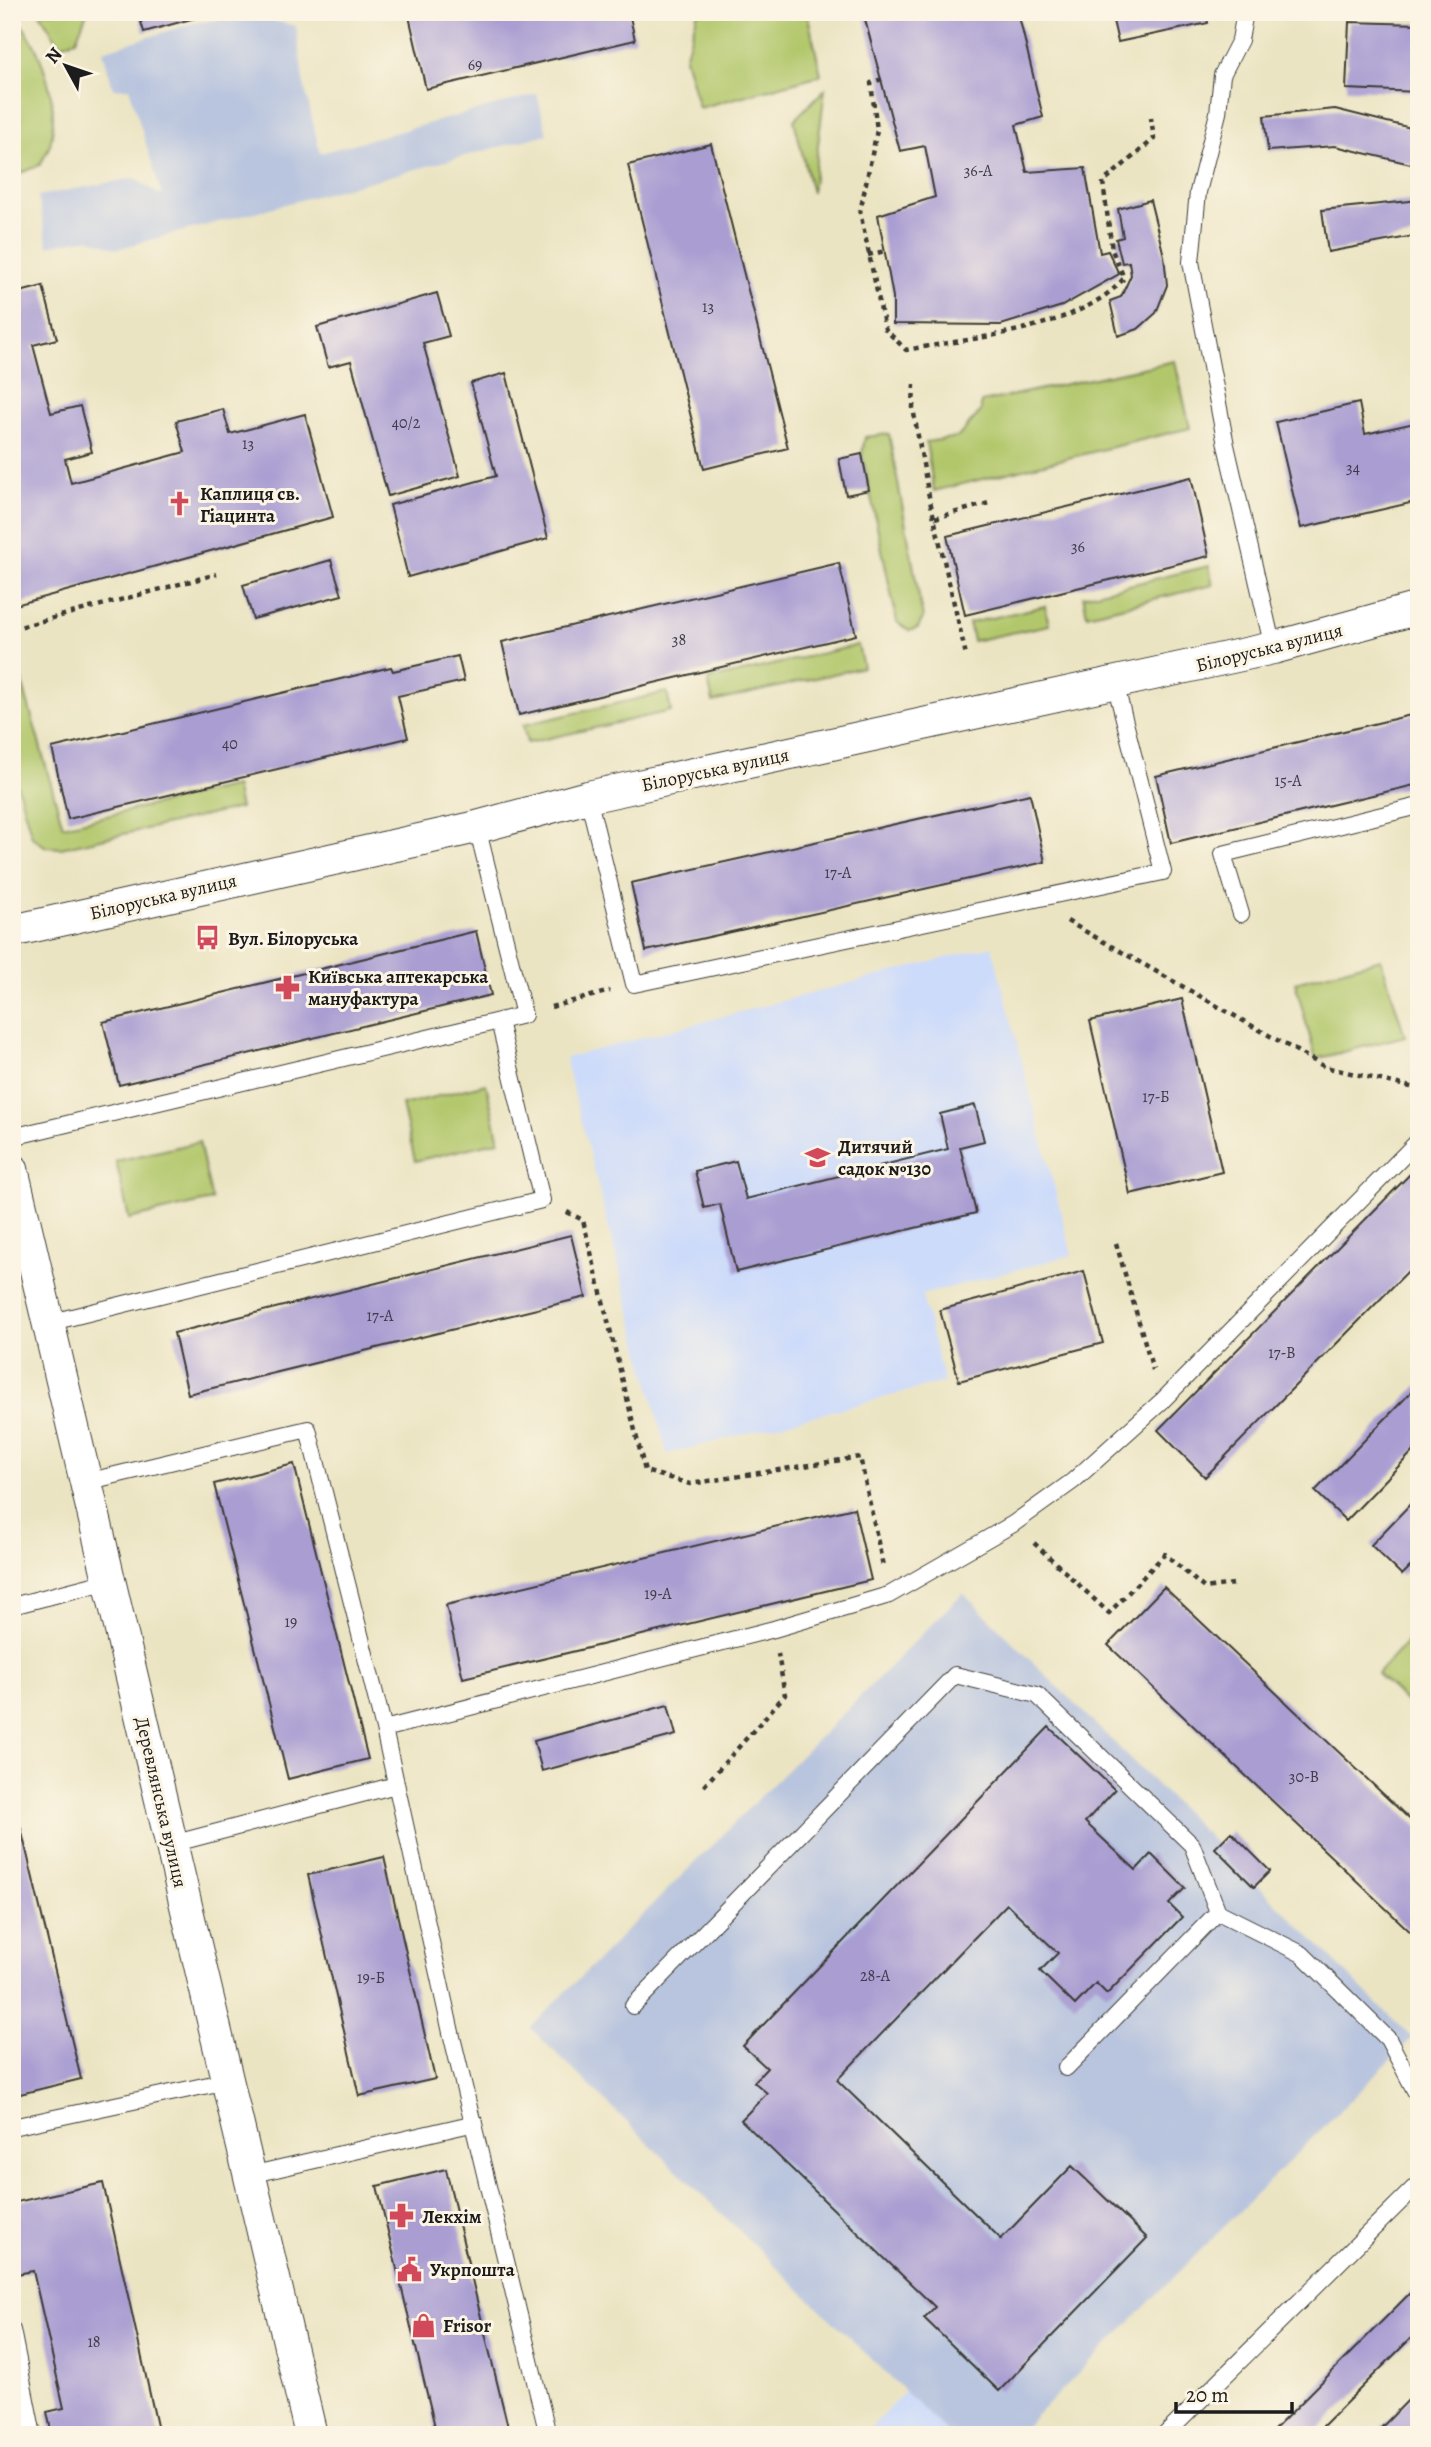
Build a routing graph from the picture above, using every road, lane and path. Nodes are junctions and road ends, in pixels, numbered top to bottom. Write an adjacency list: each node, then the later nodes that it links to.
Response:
1 (1245, 12): 12 (lane)
2 (882, 79): 5 (path)
3 (1152, 118): 5 (path)
4 (885, 251): 5 (path)
5 (868, 255)
6 (914, 384): 8 (path)
7 (989, 503): 8 (path)
8 (935, 518): 13 (path)
9 (217, 574): 11 (path)
10 (1419, 608): 12 (street, Білоруська вулиця)
11 (12, 629)
12 (1273, 648): 14 (street, Білоруська вулиця)
13 (966, 655)
14 (1115, 683): 15 (street, Білоруська вулиця); 18 (lane)
15 (588, 797): 17 (street, Білоруська вулиця); 21 (lane)
16 (1419, 806): 19 (lane)
17 (477, 827): 20 (street, Білоруська вулиця); 22 (lane)
18 (1030, 900): 21 (lane); 24 (path)
19 (1241, 914)
20 (12, 930)
21 (634, 984): 22 (path)
22 (524, 1015): 23 (lane)
23 (499, 1021): 25 (lane); 28 (lane)
24 (1419, 1089)
25 (12, 1137)
26 (1419, 1140): 31 (lane)
27 (12, 1169): 30 (street, Деревлянська вулиця)
28 (542, 1200): 30 (lane); 36 (path)
29 (1116, 1243): 31 (path)
30 (48, 1323): 32 (street, Деревлянська вулиця)
31 (1162, 1401): 36 (lane)
32 (86, 1482): 34 (street, Деревлянська вулиця); 39 (lane)
33 (1057, 1565): 35 (path)
34 (110, 1581): 37 (lane); 42 (street, Деревлянська вулиця)
35 (1233, 1584)
36 (889, 1595): 38 (lane)
37 (12, 1606)
38 (774, 1629): 39 (lane); 41 (path)
39 (384, 1729): 40 (lane)
40 (396, 1785): 42 (lane); 48 (lane)
41 (704, 1786)
42 (172, 1844): 46 (street, Деревлянська вулиця)
43 (1218, 1912): 44 (lane); 45 (lane); 47 (lane)
44 (634, 2006)
45 (1066, 2068)
46 (228, 2081): 49 (lane); 50 (street, Деревлянська вулиця)
47 (1419, 2098)
48 (475, 2123): 50 (lane); 56 (lane)
49 (12, 2127)
50 (250, 2175): 55 (street, Деревлянська вулиця)
51 (1419, 2183): 57 (lane)
52 (12, 2330): 53 (lane)
53 (19, 2397): 54 (lane)
54 (33, 2435)
55 (311, 2435)
56 (548, 2435)
57 (1165, 2435)

